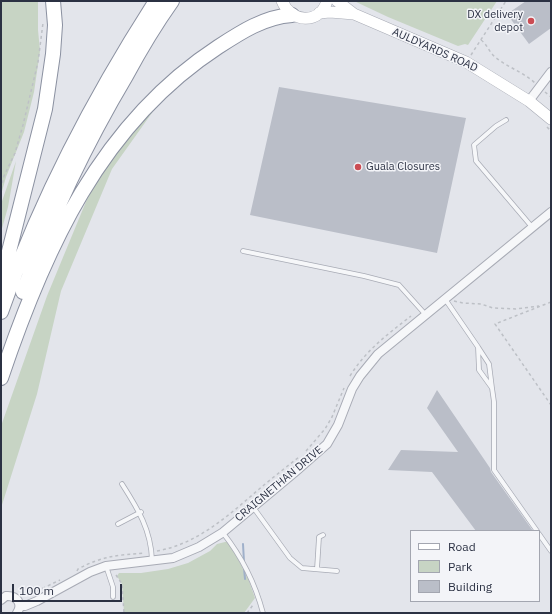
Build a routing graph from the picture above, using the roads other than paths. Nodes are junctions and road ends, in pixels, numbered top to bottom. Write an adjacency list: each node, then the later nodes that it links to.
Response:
1 (53, 1): 16 (highway)
2 (156, 1): 18 (highway)
3 (172, 1): 21 (highway)
4 (327, 1): 7 (street)
5 (337, 1): 8 (street, AULDYARDS ROAD)
6 (284, 6): 7 (street, AULDYARDS ROAD); 22 (highway)
7 (319, 13): 8 (street, AULDYARDS ROAD)
8 (354, 14): 10 (street, AULDYARDS ROAD)
9 (551, 72): 10 (street)
10 (529, 101): 12 (street, AULDYARDS ROAD)
11 (506, 120): 14 (lane)
12 (551, 120)
13 (551, 212): 14 (street, CRAIGNETHAN DRIVE)
14 (533, 227): 17 (street, CRAIGNETHAN DRIVE)
15 (243, 251): 19 (lane)
16 (1, 283)
17 (444, 298): 19 (street, CRAIGNETHAN DRIVE); 20 (lane)
18 (1, 312)
19 (423, 312): 25 (street, CRAIGNETHAN DRIVE)
20 (478, 347): 23 (lane); 23 (lane)
21 (1, 354)
22 (1, 378)
23 (492, 388): 28 (lane)
24 (122, 484): 26 (lane)
25 (253, 507): 29 (street, CRAIGNETHAN DRIVE); 35 (lane)
26 (140, 512): 27 (lane); 33 (lane)
27 (118, 524)
28 (536, 530)
29 (222, 533): 33 (street, CRAIGNETHAN DRIVE); 40 (lane)
30 (323, 535): 35 (lane)
31 (540, 535): 32 (lane)
32 (551, 551)
33 (152, 556): 34 (street, CRAIGNETHAN DRIVE)
34 (107, 568): 37 (lane); 39 (street, CRAIGNETHAN DRIVE)
35 (317, 569): 36 (lane)
36 (337, 571)
37 (113, 597)
38 (1, 600): 39 (street, CRAIGNETHAN DRIVE)
39 (18, 610)
40 (263, 613)

